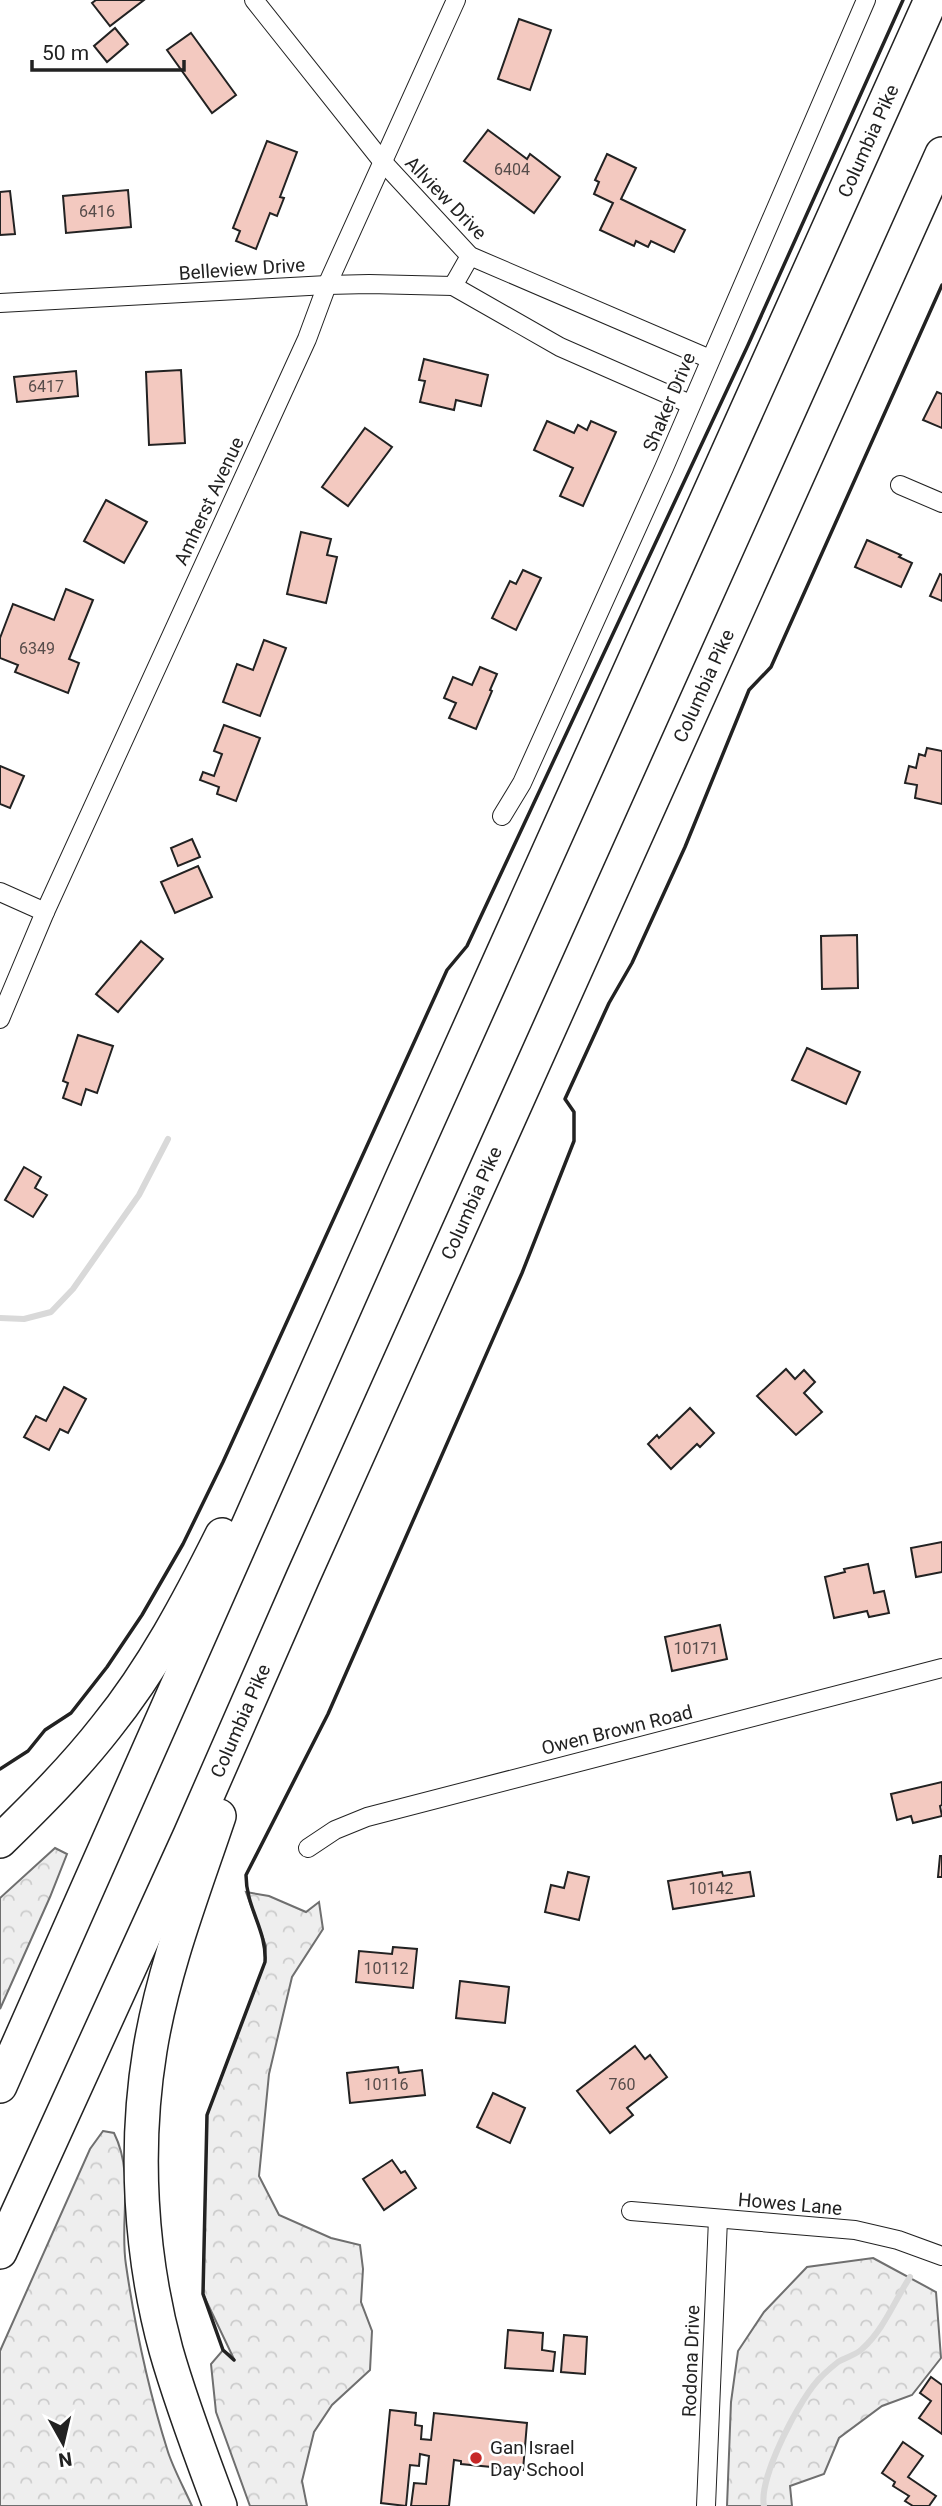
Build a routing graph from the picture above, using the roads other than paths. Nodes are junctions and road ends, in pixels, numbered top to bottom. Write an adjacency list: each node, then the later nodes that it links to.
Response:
1 (254, 0): 6 (street, Allview Drive)
2 (456, 0): 6 (street, Amherst Avenue)
3 (866, 0): 11 (street, Shaker Drive)
4 (931, 0): 19 (highway, Columbia Pike)
5 (942, 154): 20 (highway, Columbia Pike)
6 (382, 161): 7 (street, Allview Drive); 8 (street, Amherst Avenue)
7 (470, 257): 9 (street); 11 (street, Allview Drive)
8 (327, 285): 9 (street, Belleview Drive); 10 (street, Belleview Drive); 17 (street, Amherst Avenue)
9 (453, 286): 12 (street)
10 (0, 303)
11 (710, 359): 12 (street, Shaker Drive)
12 (691, 404): 15 (street, Shaker Drive)
13 (900, 485): 14 (street)
14 (942, 503)
15 (502, 816)
16 (0, 892): 17 (street)
17 (45, 912): 18 (street, Amherst Avenue)
18 (0, 1019)
19 (403, 1176): 22 (highway); 24 (highway, Columbia Pike)
20 (303, 1577): 27 (highway, Columbia Pike); 29 (highway)
21 (942, 1668): 23 (street, Owen Brown Road)
22 (0, 1841)
23 (308, 1847)
24 (0, 2086)
25 (631, 2211): 26 (street, Howes Lane)
26 (718, 2219): 28 (street, Howes Lane); 30 (street, Rodona Drive)
27 (0, 2252)
28 (942, 2256)
29 (220, 2506)
30 (706, 2506)

